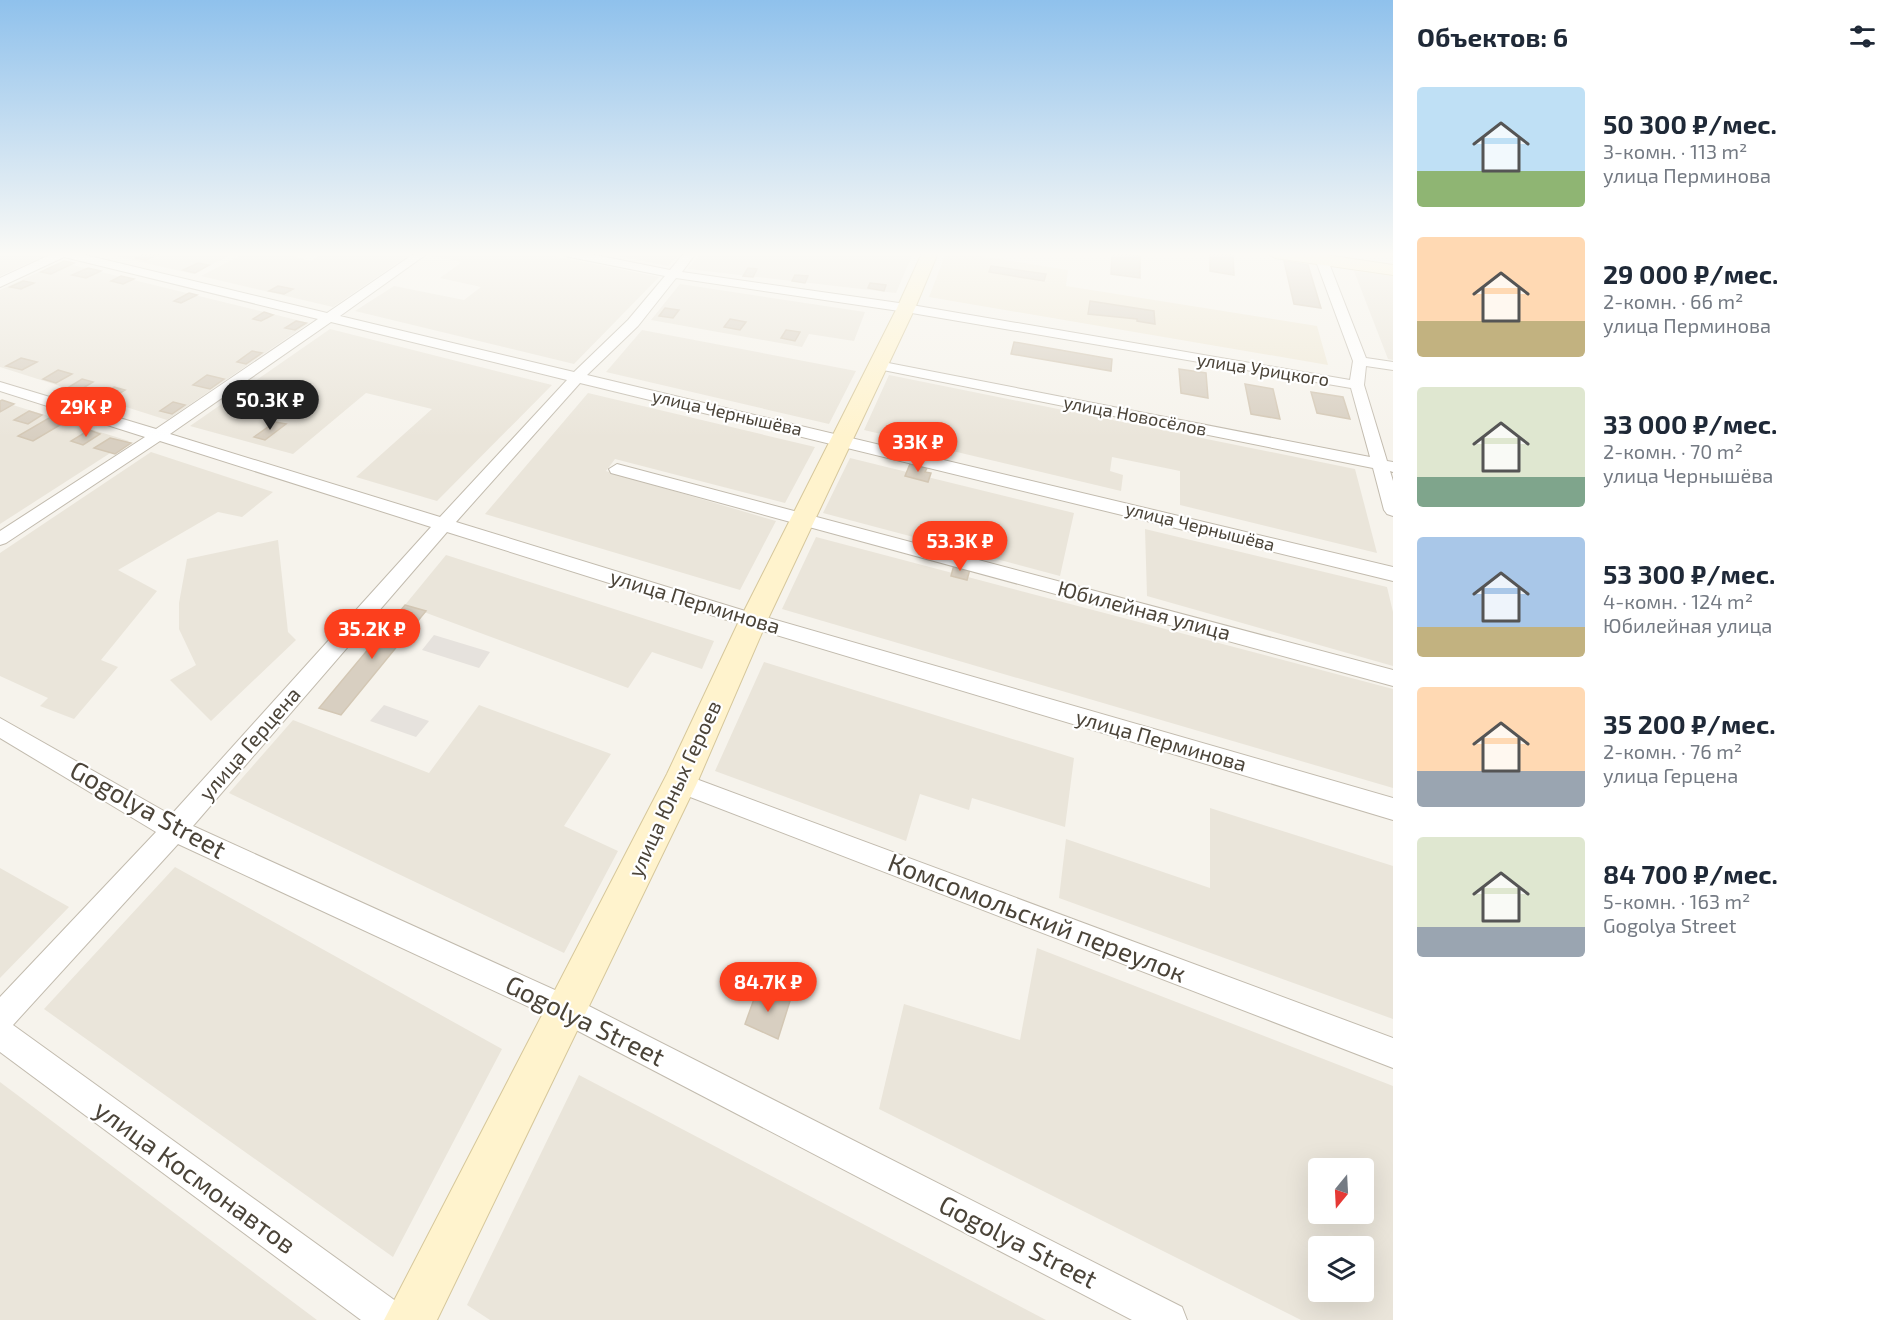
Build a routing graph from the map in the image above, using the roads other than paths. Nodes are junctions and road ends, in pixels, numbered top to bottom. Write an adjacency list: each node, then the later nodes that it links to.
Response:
1 (320, 315): 7 (street, улица Чернышёва)
2 (334, 315): 7 (street)
3 (640, 315): 11 (street, улица Герцена)
4 (903, 315): 9 (street, улица Юных Героев)
5 (943, 315): 12 (street, улица Урицкого)
6 (1342, 315): 8 (street)
7 (330, 317): 11 (street, улица Чернышёва); 14 (street)
8 (1360, 361): 10 (street, улица Урицкого); 12 (street)
9 (878, 365): 15 (street, улица Юных Героев); 16 (street, улица Новосёлов)
10 (1393, 366)
11 (577, 377): 15 (street, улица Чернышёва); 20 (street, улица Герцена)
12 (1357, 385): 16 (street)
13 (0, 386): 14 (street, улица Перминова)
14 (157, 436): 20 (street, улица Перминова); 21 (street)
15 (842, 440): 19 (street, улица Юных Героев); 22 (street, улица Чернышёва)
16 (1386, 466): 18 (street)
17 (617, 469): 19 (street, Юбилейная улица)
18 (1393, 510)
19 (803, 518): 23 (street, улица Юных Героев); 24 (street, Юбилейная улица)
20 (443, 525): 23 (street, улица Перминова); 28 (street, улица Герцена)
21 (0, 539)
22 (1393, 574)
23 (753, 621): 26 (street, улица Юных Героев); 27 (street, улица Перминова)
24 (1393, 678)
25 (0, 727): 28 (street, Gogolya Street)
26 (680, 783): 29 (street, улица Юных Героев); 32 (street, Комсомольский переулок)
27 (1393, 809)
28 (174, 830): 29 (street, Gogolya Street); 30 (street, улица Герцена)
29 (567, 1010): 34 (street, улица Юных Героев); 35 (street, Gogolya Street)
30 (0, 1018)
31 (0, 1034): 33 (street, улица Космонавтов)
32 (1393, 1053)
33 (391, 1320)
34 (410, 1320)
35 (1168, 1320)

